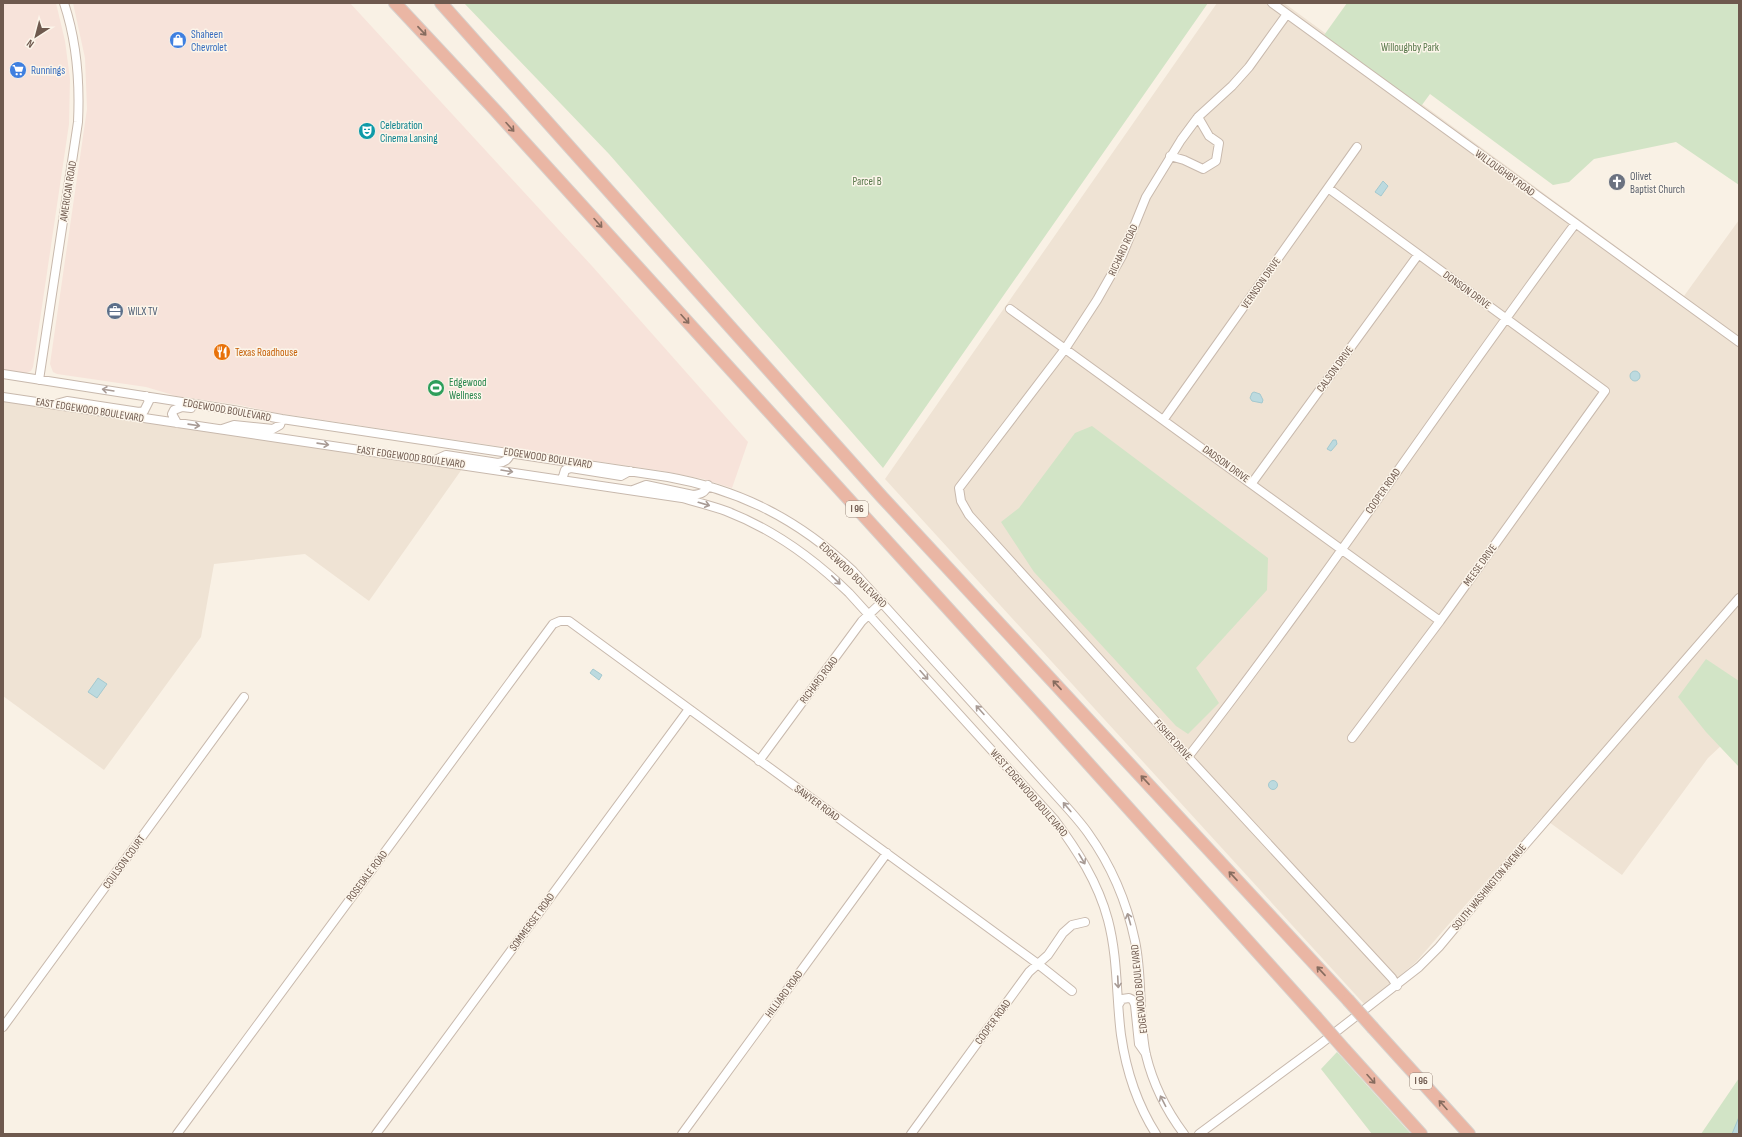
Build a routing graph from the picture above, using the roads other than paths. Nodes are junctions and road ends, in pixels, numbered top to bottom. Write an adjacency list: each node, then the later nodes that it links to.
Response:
1 (64, 3): 17 (street, AMERICAN ROAD)
2 (395, 3): 62 (highway, I 96, one-way to 62, bridge)
3 (441, 3): 63 (highway, I 96, one-way to 3, bridge)
4 (1272, 3): 5 (street, WILLOUGHBY ROAD)
5 (1287, 14): 6 (street, RICHARD ROAD); 10 (street, WILLOUGHBY ROAD)
6 (1198, 117): 8 (street, RICHARD ROAD); 8 (street)
7 (1357, 147): 9 (street, VERNSON DRIVE)
8 (1170, 156): 15 (street, RICHARD ROAD)
9 (1328, 188): 11 (street, DONSON DRIVE); 24 (street, VERNSON DRIVE)
10 (1575, 224): 13 (street, COOPER ROAD); 14 (street, WILLOUGHBY ROAD)
11 (1418, 254): 13 (street, DONSON DRIVE); 31 (street, CALSON DRIVE)
12 (1010, 309): 15 (street, DADSON DRIVE)
13 (1506, 318): 18 (street, DONSON DRIVE); 35 (street, COOPER ROAD)
14 (1739, 342)
15 (1065, 349): 24 (street, DADSON DRIVE); 33 (street, RICHARD ROAD)
16 (3, 374): 17 (street, EAST EDGEWOOD BOULEVARD)
17 (39, 380): 19 (street, EAST EDGEWOOD BOULEVARD, one-way to 17)
18 (1605, 391): 41 (street, MEESE DRIVE)
19 (146, 396): 21 (street); 22 (street, EDGEWOOD BOULEVARD)
20 (3, 397): 21 (street, EAST EDGEWOOD BOULEVARD)
21 (54, 405): 25 (street, EAST EDGEWOOD BOULEVARD)
22 (233, 410): 23 (street, EDGEWOOD BOULEVARD); 25 (street)
23 (282, 419): 26 (street); 27 (street, EDGEWOOD BOULEVARD)
24 (1164, 420): 31 (street, DADSON DRIVE)
25 (177, 423): 26 (street, EAST EDGEWOOD BOULEVARD, one-way to 26)
26 (221, 429): 28 (street, EAST EDGEWOOD BOULEVARD, one-way to 28)
27 (511, 453): 28 (street); 29 (street, EDGEWOOD BOULEVARD)
28 (434, 460): 30 (street, EAST EDGEWOOD BOULEVARD, one-way to 30)
29 (630, 471): 30 (street); 32 (street, EDGEWOOD BOULEVARD)
30 (562, 480): 34 (street, EAST EDGEWOOD BOULEVARD)
31 (1252, 484): 35 (street, DADSON DRIVE)
32 (708, 486): 34 (street); 38 (street, EDGEWOOD BOULEVARD)
33 (959, 488): 45 (street, FISHER DRIVE)
34 (632, 490): 36 (street, EAST EDGEWOOD BOULEVARD, one-way to 36)
35 (1342, 549): 41 (street, DADSON DRIVE); 45 (street, COOPER ROAD)
36 (806, 555): 39 (street, WEST EDGEWOOD BOULEVARD, one-way to 39)
37 (1739, 598): 50 (street, SOUTH WASHINGTON AVENUE)
38 (882, 602): 39 (street, RICHARD ROAD); 54 (street, EDGEWOOD BOULEVARD, one-way to 38)
39 (869, 615): 46 (street, RICHARD ROAD); 52 (street, WEST EDGEWOOD BOULEVARD, one-way to 52)
40 (560, 621): 43 (street, SAWYER ROAD); 55 (street, ROSEDALE ROAD)
41 (1440, 621): 44 (street, MEESE DRIVE)
42 (244, 697): 53 (street, COULSON COURT)
43 (689, 710): 46 (street, SAWYER ROAD); 56 (street, SOMMERSET ROAD)
44 (1352, 738)
45 (1188, 757): 50 (street, FISHER DRIVE)
46 (759, 761): 47 (street, SAWYER ROAD)
47 (887, 853): 49 (street, SAWYER ROAD); 57 (street, HILLIARD ROAD)
48 (1085, 922): 49 (street, COOPER ROAD)
49 (1038, 964): 51 (street, SAWYER ROAD); 58 (street, COOPER ROAD)
50 (1396, 986): 61 (street, SOUTH WASHINGTON AVENUE)
51 (1072, 990)
52 (1119, 1004): 54 (street); 59 (street, WEST EDGEWOOD BOULEVARD)
53 (3, 1027)
54 (1146, 1054): 60 (street, EDGEWOOD BOULEVARD, one-way to 54)
55 (177, 1134)
56 (376, 1134)
57 (682, 1134)
58 (911, 1134)
59 (1156, 1134)
60 (1184, 1134)
61 (1199, 1134)
62 (1421, 1134)
63 (1469, 1134)

